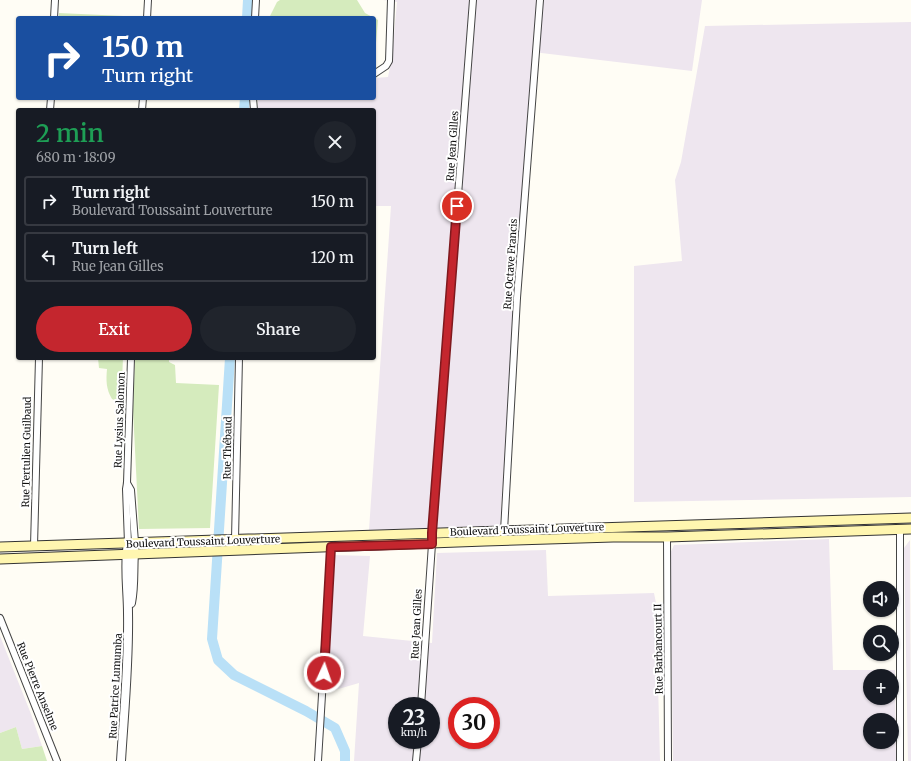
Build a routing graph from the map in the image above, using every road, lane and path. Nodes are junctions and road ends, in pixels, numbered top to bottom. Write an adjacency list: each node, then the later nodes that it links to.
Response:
1 (55, 0): 7 (street)
2 (148, 0): 8 (street)
3 (256, 0): 9 (street)
4 (391, 0): 10 (street)
5 (473, 0): 18 (street, Rue Jean Gilles)
6 (540, 0): 17 (street, Rue Octave Francis)
7 (54, 16)
8 (147, 16)
9 (255, 16)
10 (376, 73)
11 (39, 360): 23 (street, Rue Tertulien Guilbaud)
12 (131, 360): 21 (street, Rue Lysius Salomon)
13 (239, 360): 20 (street, Rue Thébaud)
14 (911, 518): 17 (main road, Boulevard Toussaint Louverture)
15 (900, 529): 16 (main road, Boulevard Toussaint Louverture); 19 (main road, Boulevard Toussaint Louverture); 36 (street)
16 (911, 529)
17 (504, 531): 18 (main road, Boulevard Toussaint Louverture)
18 (432, 533): 20 (main road, Boulevard Toussaint Louverture); 22 (street, Rue Jean Gilles)
19 (667, 537): 22 (main road, Boulevard Toussaint Louverture); 35 (street, Rue Barbancourt II)
20 (233, 539): 21 (main road, Boulevard Toussaint Louverture)
21 (131, 542): 23 (main road, Boulevard Toussaint Louverture); 26 (street, Rue Patrice Lumumba)
22 (432, 544): 25 (main road, Boulevard Toussaint Louverture); 29 (street, Rue Jean Gilles)
23 (34, 546): 24 (main road, Boulevard Toussaint Louverture)
24 (0, 547)
25 (331, 547): 26 (main road, Boulevard Toussaint Louverture); 33 (street)
26 (130, 555): 27 (main road, Boulevard Toussaint Louverture); 32 (street, Rue Patrice Lumumba)
27 (0, 559)
28 (0, 618): 31 (street, Rue Pierre Anselme)
29 (422, 697)
30 (417, 749): 34 (street)
31 (57, 761)
32 (121, 761)
33 (318, 761)
34 (416, 761)
35 (668, 761)
36 (900, 761)

